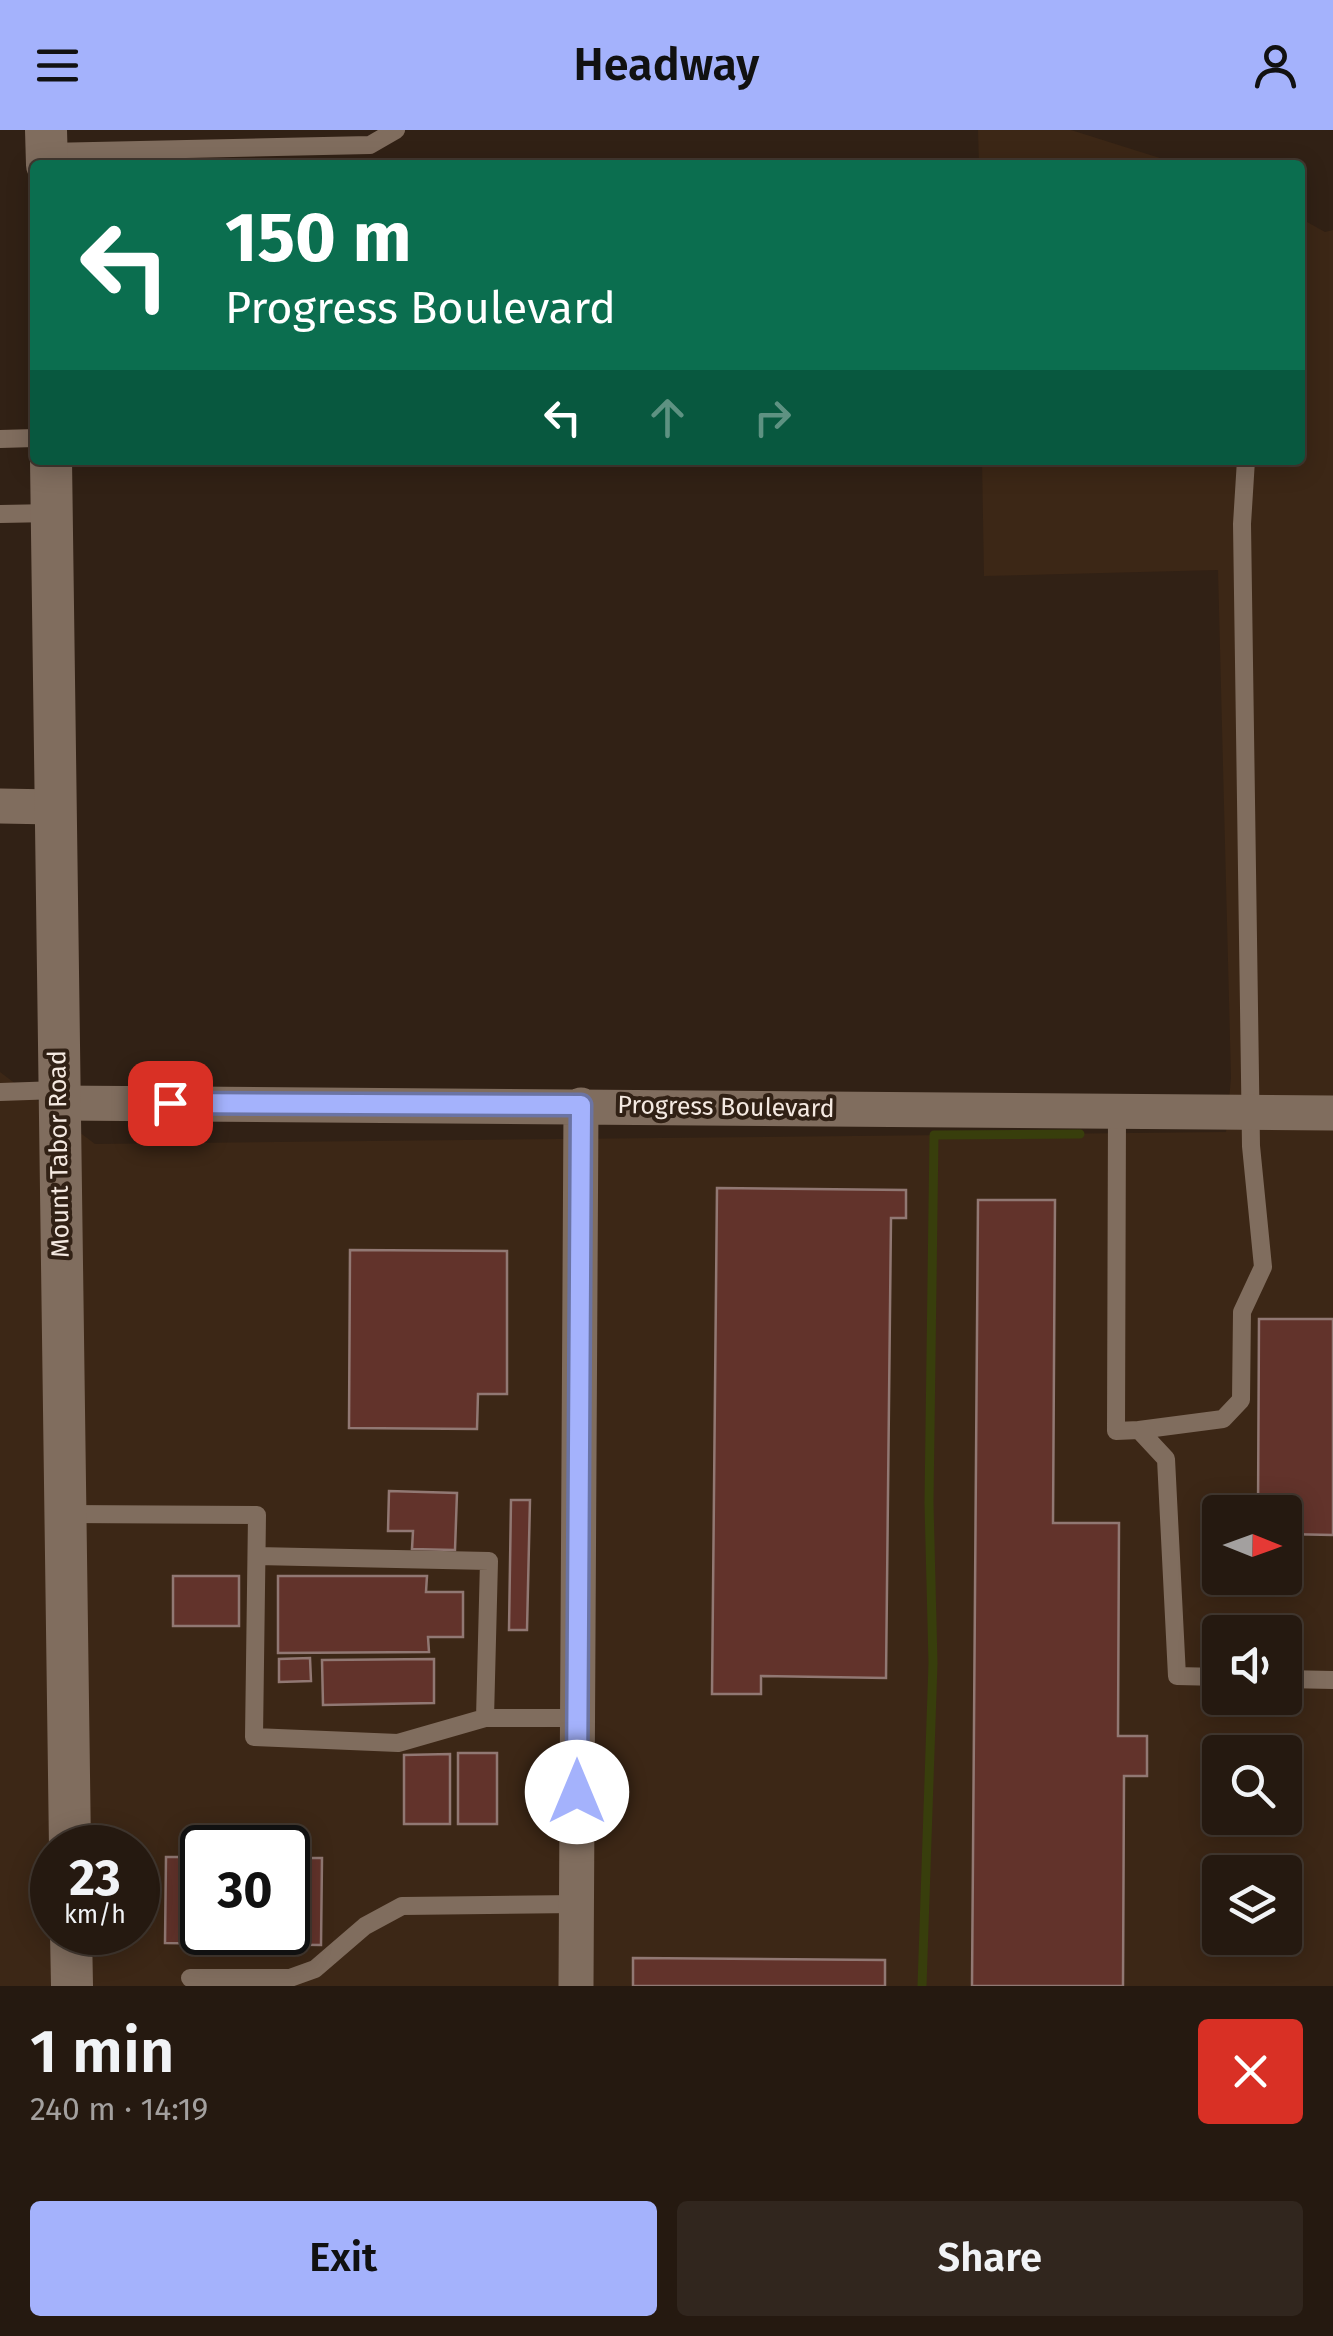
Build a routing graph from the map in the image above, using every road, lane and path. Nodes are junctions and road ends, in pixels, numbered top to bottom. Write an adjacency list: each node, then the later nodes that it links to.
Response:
1 (396, 130): 2 (lane)
2 (47, 149)
3 (30, 438): 4 (lane)
4 (0, 439)
5 (51, 465): 7 (street, Mount Tabor Road)
6 (1246, 465): 15 (lane)
7 (52, 513): 8 (lane); 10 (street, Mount Tabor Road)
8 (0, 514)
9 (0, 806): 10 (street)
10 (54, 806): 12 (street, Mount Tabor Road)
11 (0, 1092): 12 (lane)
12 (58, 1097): 13 (street, Progress Boulevard); 18 (street, Mount Tabor Road)
13 (581, 1105): 14 (street, Progress Boulevard); 24 (street)
14 (1117, 1111): 15 (street, Progress Boulevard); 17 (lane)
15 (1254, 1112): 16 (street, Progress Boulevard); 17 (lane)
16 (1333, 1113)
17 (1139, 1430): 20 (lane)
18 (64, 1514): 19 (lane); 25 (street, Mount Tabor Road)
19 (257, 1556): 23 (lane); 23 (lane)
20 (1202, 1677)
21 (1302, 1679): 22 (lane)
22 (1333, 1680)
23 (485, 1718): 24 (lane)
24 (578, 1718): 26 (street)
25 (70, 1825)
26 (577, 1904): 28 (lane); 30 (street)
27 (71, 1955): 29 (street)
28 (190, 1978)
29 (72, 1986)
30 (576, 1986)

